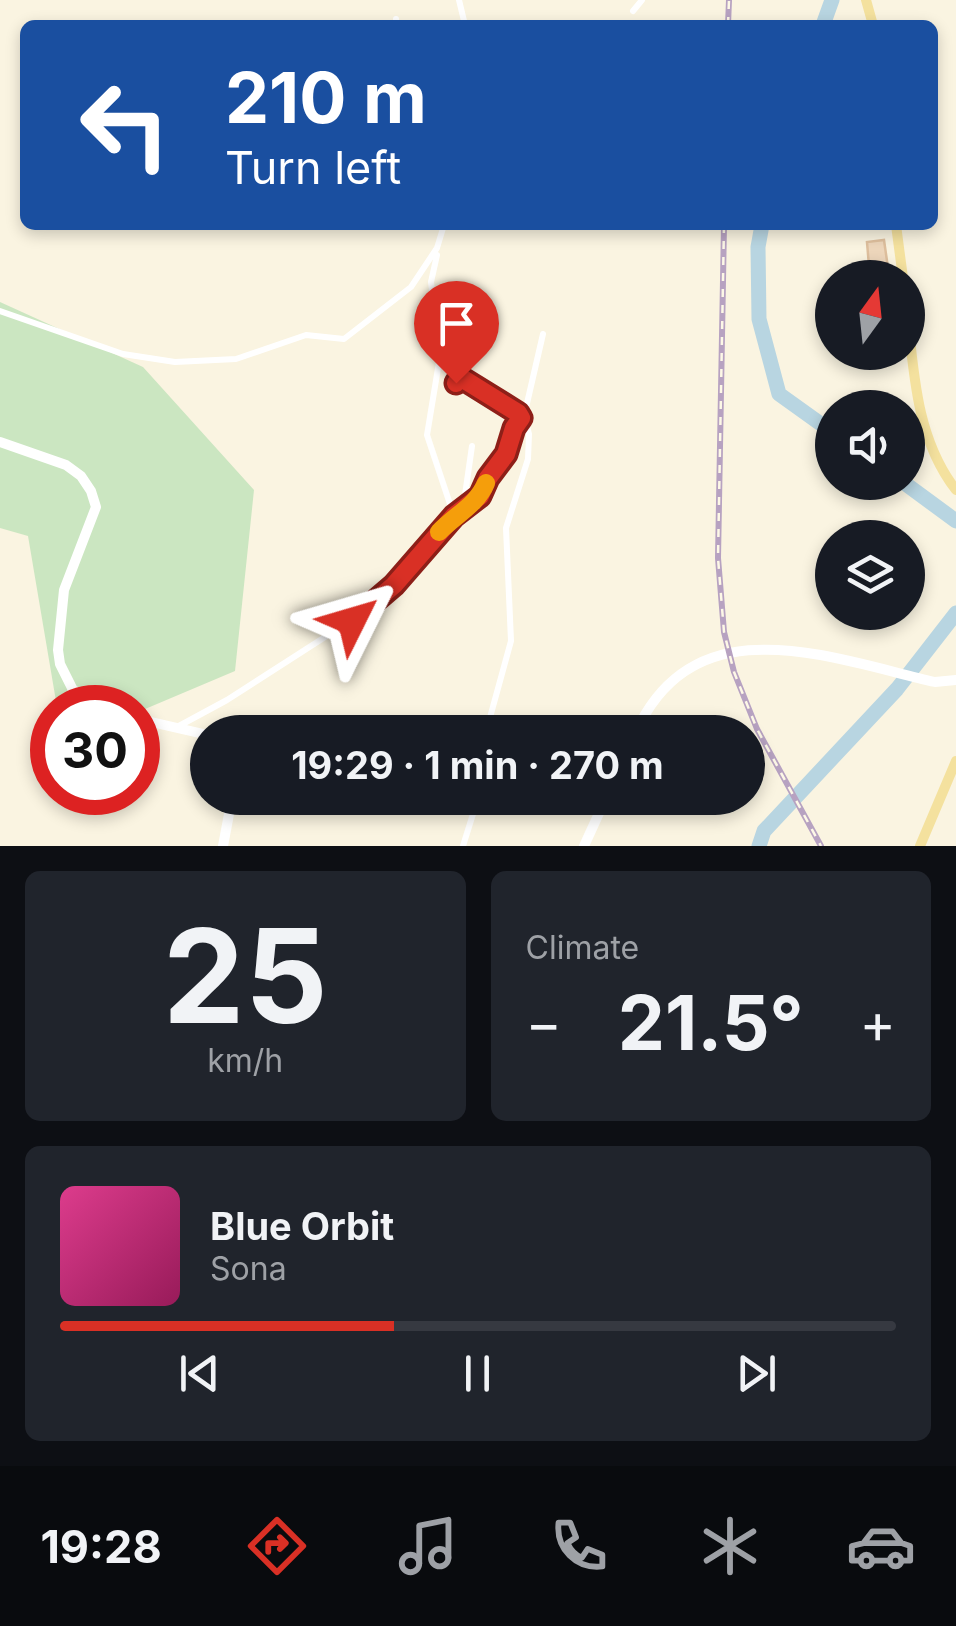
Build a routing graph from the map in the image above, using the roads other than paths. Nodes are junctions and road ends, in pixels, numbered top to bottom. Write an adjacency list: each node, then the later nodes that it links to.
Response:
1 (642, 0): 2 (street)
2 (633, 12)
3 (442, 230): 5 (street)
4 (897, 230): 6 (main road)
5 (437, 248): 7 (street); 16 (street)
6 (900, 260)
7 (0, 311)
8 (477, 322): 11 (street)
9 (544, 334): 11 (street)
10 (915, 370): 14 (main road)
11 (522, 416): 15 (street); 21 (street)
12 (0, 442): 19 (main road)
13 (472, 446): 15 (street)
14 (956, 490)
15 (463, 509): 16 (street)
16 (454, 516): 24 (street)
17 (956, 680): 18 (main road)
18 (935, 682): 20 (main road); 22 (main road)
19 (70, 685)
20 (956, 692)
21 (490, 715)
22 (646, 715)
23 (160, 724): 24 (main road)
24 (176, 728): 25 (main road)
25 (190, 732)
26 (956, 761): 33 (main road)
27 (228, 815): 30 (main road)
28 (473, 815): 31 (street)
29 (598, 815): 32 (main road)
30 (222, 846)
31 (463, 846)
32 (584, 846)
33 (920, 846)

